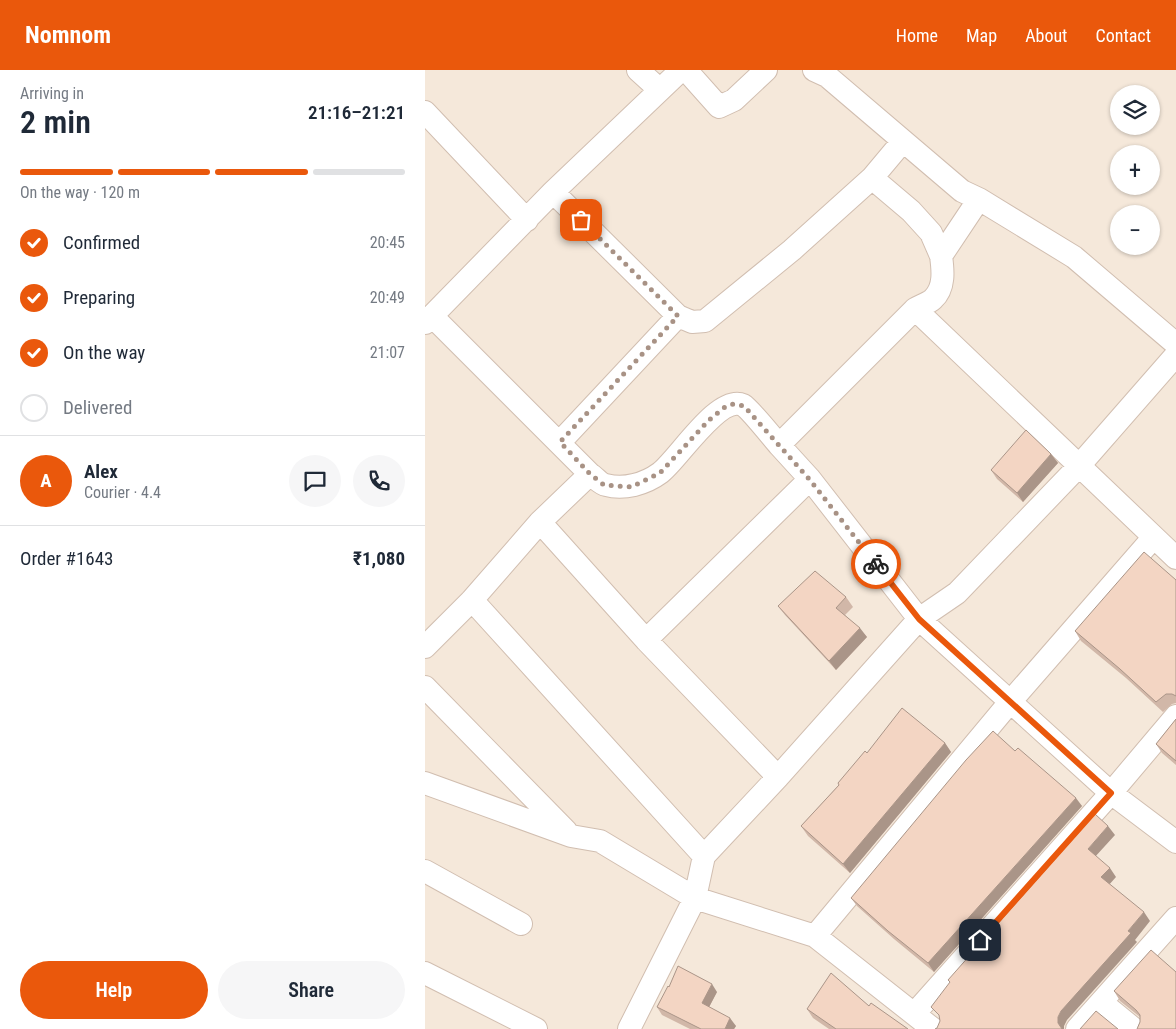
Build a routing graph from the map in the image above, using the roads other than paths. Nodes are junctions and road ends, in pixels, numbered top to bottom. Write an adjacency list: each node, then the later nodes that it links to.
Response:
1 (637, 70): 6 (street)
2 (681, 70): 6 (street)
3 (686, 70): 4 (street)
4 (765, 70)
5 (826, 72): 8 (street)
6 (660, 90): 10 (street)
7 (425, 112): 12 (street)
8 (903, 140): 9 (street); 11 (street)
9 (872, 178): 13 (street); 16 (street)
10 (553, 192): 12 (street); 16 (street)
11 (979, 200): 13 (street); 17 (street)
12 (527, 220): 15 (street)
13 (941, 256): 14 (street)
14 (915, 309): 20 (street); 21 (street)
15 (430, 310): 19 (street)
16 (678, 316): 19 (street)
17 (1176, 344)
18 (1176, 355): 21 (street)
19 (560, 442): 22 (street)
20 (779, 445): 22 (street); 23 (street)
21 (1078, 467): 25 (street); 27 (street)
22 (590, 474): 24 (street)
23 (810, 480): 27 (street); 28 (street)
24 (540, 522): 26 (street); 28 (street)
25 (1167, 544): 31 (street)
26 (471, 600): 29 (street); 38 (street)
27 (919, 619): 31 (street); 33 (street)
28 (647, 640): 33 (street)
29 (427, 642)
30 (425, 688): 36 (street)
31 (1010, 702): 35 (street); 43 (street)
32 (1176, 716): 35 (street)
33 (777, 777): 38 (street)
34 (425, 782): 36 (street)
35 (1111, 793): 37 (street); 46 (street)
36 (571, 836): 40 (street)
37 (1176, 842)
38 (704, 856): 40 (street)
39 (425, 871): 42 (street)
40 (695, 898): 43 (street); 48 (street)
41 (1176, 918): 45 (street)
42 (521, 924)
43 (815, 936): 46 (street)
44 (425, 973): 47 (street)
45 (1101, 1002): 50 (street); 51 (street)
46 (914, 1014): 49 (street)
47 (536, 1029)
48 (629, 1029)
49 (933, 1029)
50 (1077, 1029)
51 (1134, 1029)

